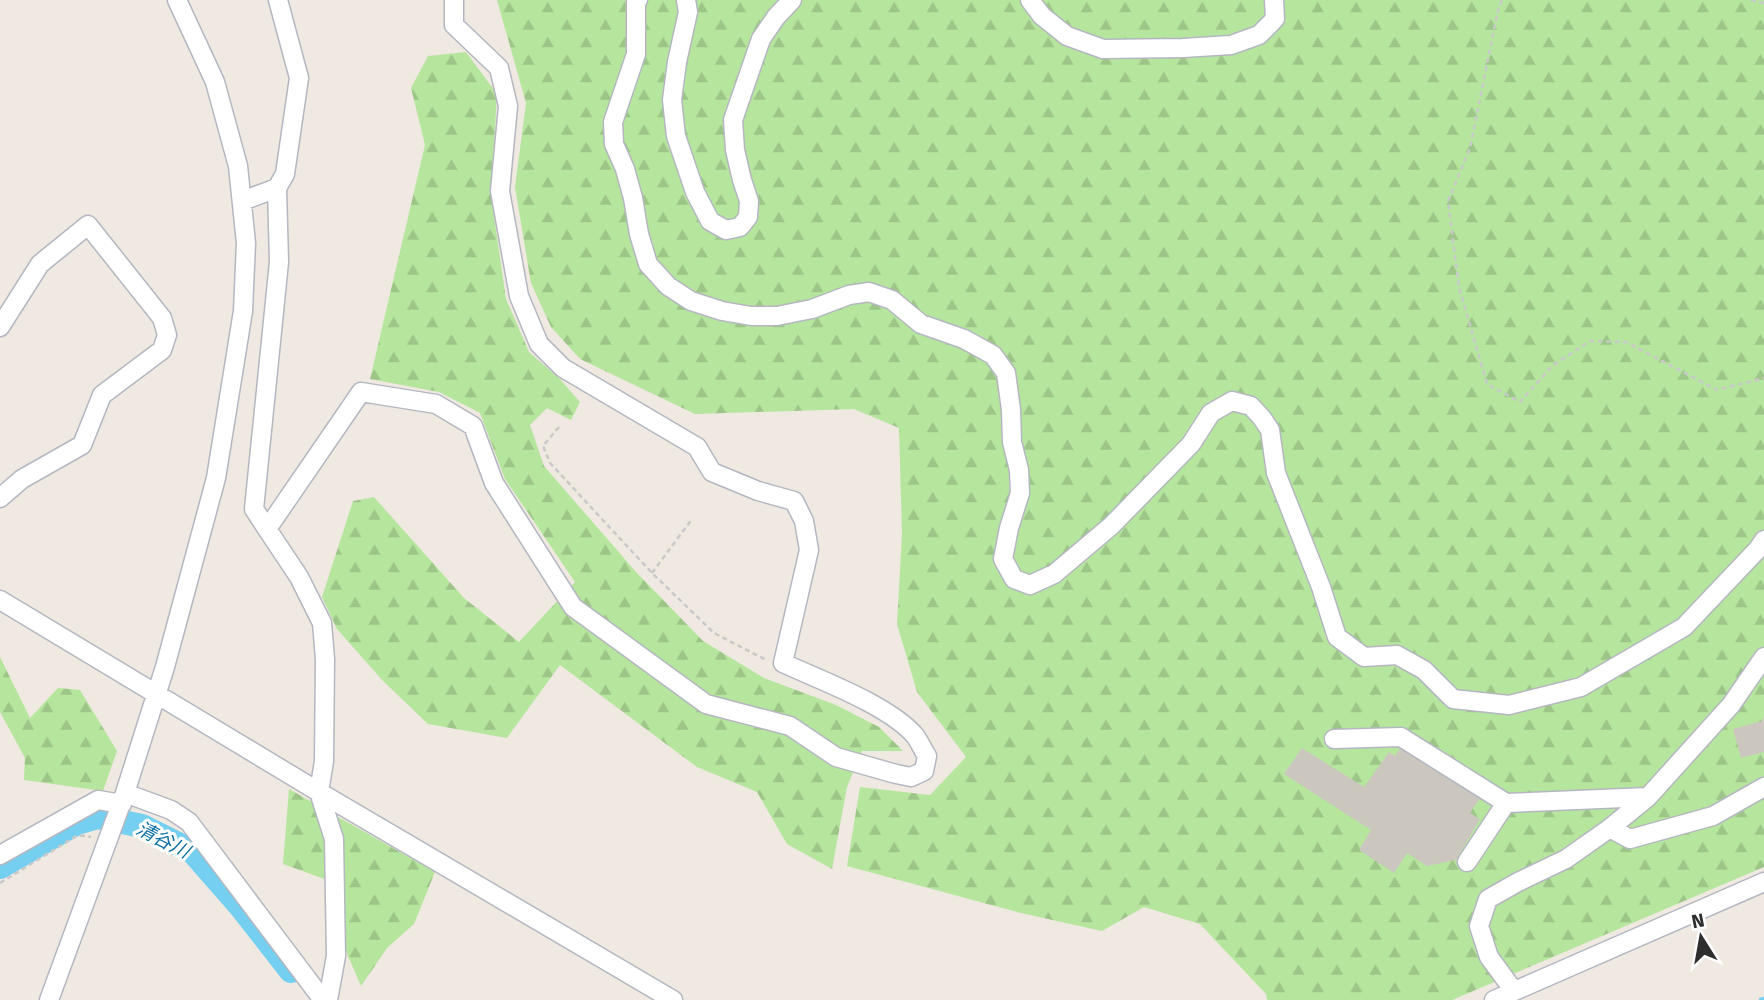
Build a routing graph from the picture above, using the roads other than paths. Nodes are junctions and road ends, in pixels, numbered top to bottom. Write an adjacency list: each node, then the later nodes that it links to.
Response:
1 (177, 0): 10 (street)
2 (278, 0): 9 (street)
3 (454, 0): 13 (street)
4 (638, 0): 14 (street)
5 (686, 0): 6 (street)
6 (792, 0)
7 (1030, 0): 8 (street)
8 (1274, 0)
9 (277, 188): 10 (street); 13 (street)
10 (242, 201): 17 (street)
11 (0, 327): 12 (street)
12 (0, 498)
13 (267, 528): 20 (street)
14 (1764, 540)
15 (0, 600): 17 (street)
16 (1764, 657): 21 (street)
17 (157, 693): 20 (street); 22 (street)
18 (1334, 739): 23 (street)
19 (1764, 787): 24 (street)
20 (319, 792): 30 (street); 31 (street)
21 (1648, 797): 23 (street); 24 (street)
22 (124, 798): 25 (street); 29 (street); 30 (street)
23 (1506, 803): 26 (street)
24 (1610, 828): 28 (street)
25 (0, 855)
26 (1467, 862)
27 (1764, 882): 28 (street)
28 (1514, 991): 32 (street)
29 (48, 1000)
30 (326, 1000)
31 (673, 1000)
32 (1494, 1000)

